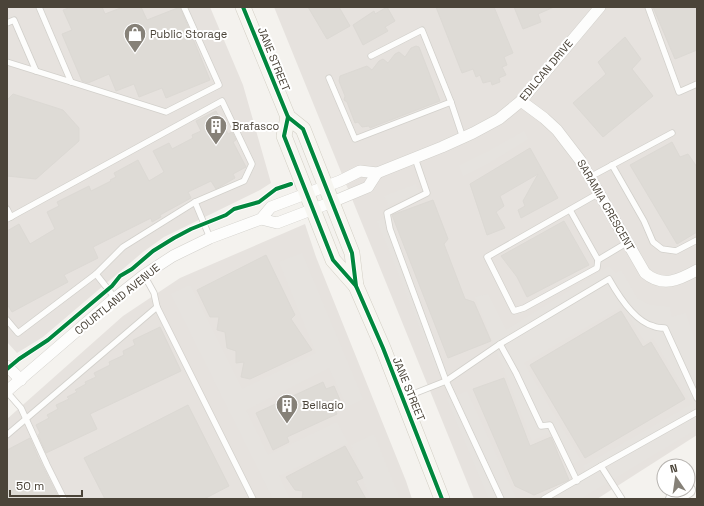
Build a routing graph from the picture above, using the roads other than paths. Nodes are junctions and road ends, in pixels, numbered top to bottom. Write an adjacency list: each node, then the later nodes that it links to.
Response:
1 (39, 7): 11 (lane)
2 (184, 7): 11 (lane)
3 (243, 7): 15 (main road, JANE STREET)
4 (600, 7): 13 (street, EDILCAN DRIVE)
5 (648, 7): 12 (lane)
6 (7, 23): 9 (lane)
7 (371, 56): 14 (lane)
8 (7, 62): 9 (lane)
9 (36, 71): 11 (lane)
10 (329, 78): 14 (lane)
11 (71, 82)
12 (697, 84)
13 (522, 101): 17 (street, EDILCAN DRIVE); 21 (street, SARAMIA CRESCENT)
14 (451, 102): 17 (lane)
15 (288, 117): 22 (main road, JANE STREET); 23 (main road, JANE STREET)
16 (672, 133): 19 (lane)
17 (462, 138): 18 (street, EDILCAN DRIVE)
18 (415, 158): 20 (street, EDILCAN DRIVE); 46 (lane)
19 (612, 165): 21 (lane); 33 (lane)
20 (377, 173): 22 (street, EDILCAN DRIVE); 26 (street)
21 (590, 177): 24 (street, SARAMIA CRESCENT)
22 (326, 186): 23 (street, COURTLAND AVENUE); 26 (main road, JANE STREET)
23 (307, 193): 28 (main road, JANE STREET); 31 (street, COURTLAND AVENUE)
24 (599, 193): 29 (lane); 34 (street, SARAMIA CRESCENT)
25 (195, 202): 30 (lane); 32 (lane); 37 (lane)
26 (332, 202): 28 (street); 39 (main road, JANE STREET)
27 (7, 209): 30 (lane)
28 (314, 210): 31 (street, COURTLAND AVENUE); 39 (main road, JANE STREET)
29 (570, 210): 35 (lane); 35 (lane)
30 (9, 218)
31 (261, 219): 32 (street, COURTLAND AVENUE)
32 (210, 238): 38 (street, COURTLAND AVENUE)
33 (697, 240)
34 (628, 242): 35 (lane); 36 (street, SARAMIA CRESCENT)
35 (598, 260)
36 (697, 270)
37 (96, 274): 40 (lane); 42 (lane)
38 (144, 275): 40 (street, COURTLAND AVENUE); 41 (lane)
39 (356, 286): 48 (main road, JANE STREET)
40 (115, 298): 45 (street, COURTLAND AVENUE)
41 (157, 307): 51 (lane); 56 (lane)
42 (7, 320)
43 (500, 344): 46 (lane); 49 (lane); 54 (lane)
44 (7, 366): 45 (street)
45 (20, 380): 47 (street, COURTLAND AVENUE)
46 (446, 381): 48 (lane); 58 (lane)
47 (7, 391): 51 (lane)
48 (403, 398): 57 (main road, JANE STREET)
49 (697, 398)
50 (697, 412): 53 (lane)
51 (26, 419): 52 (lane); 55 (lane)
52 (7, 435)
53 (601, 466): 54 (lane); 60 (lane)
54 (576, 481): 59 (lane)
55 (64, 499)
56 (253, 499)
57 (442, 499)
58 (501, 499)
59 (544, 499)
60 (622, 499)

